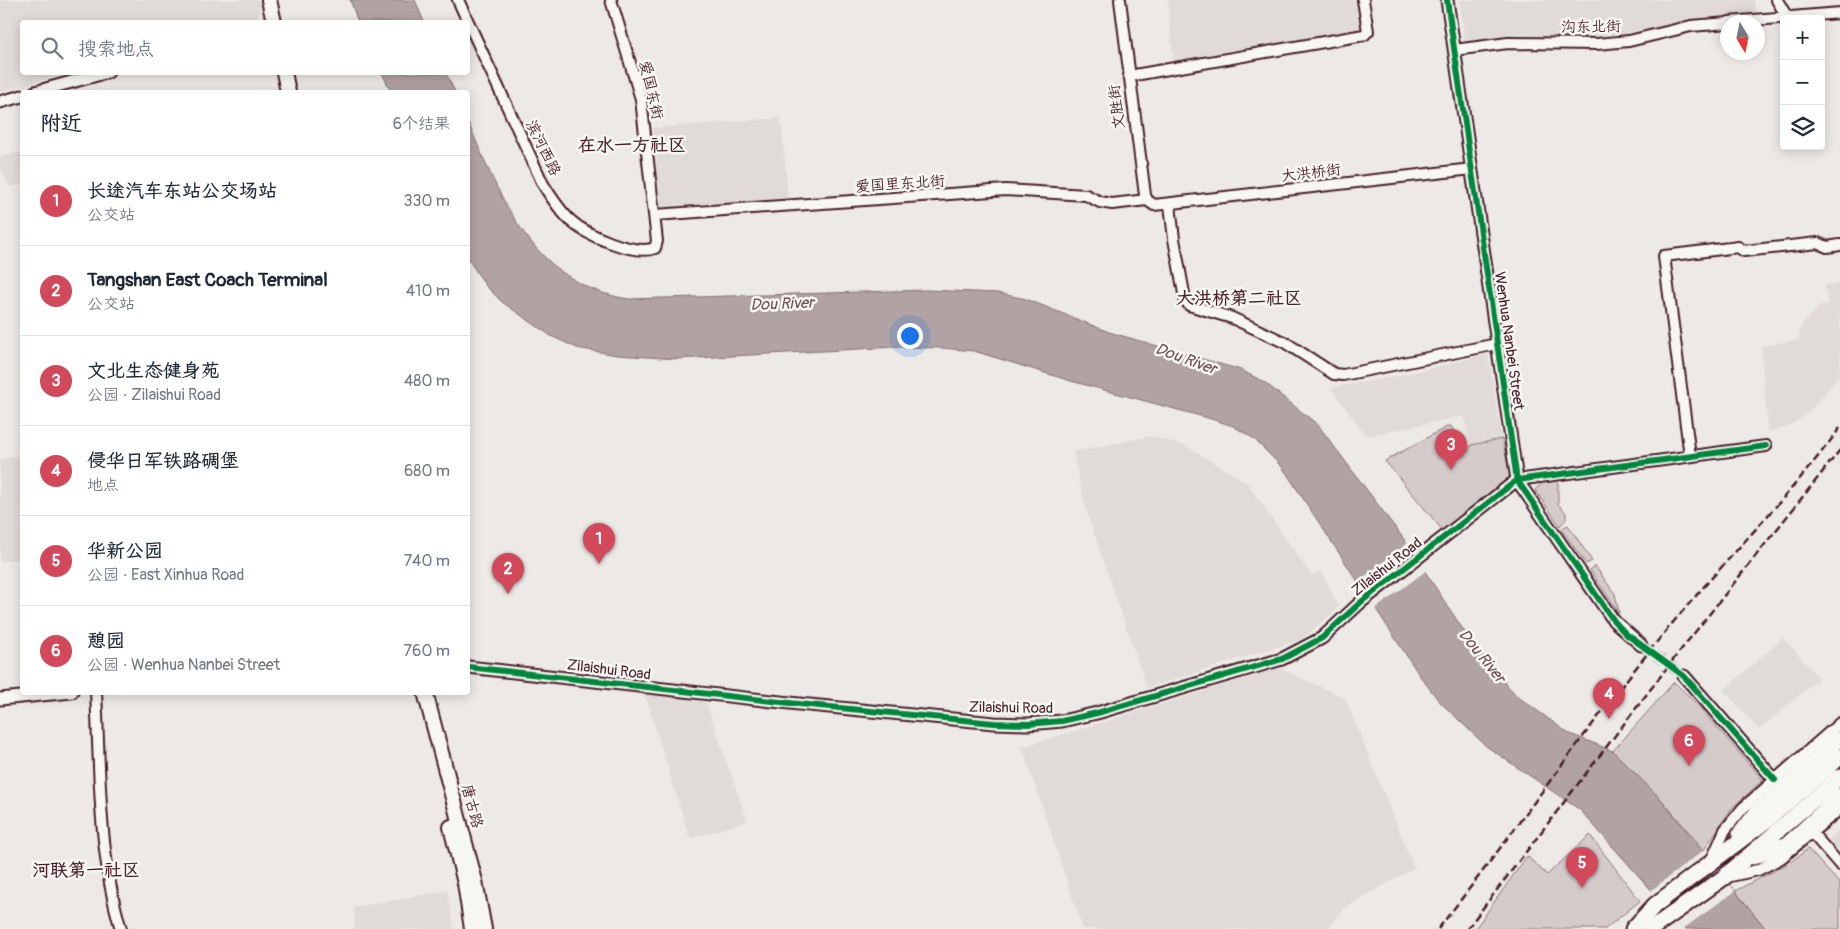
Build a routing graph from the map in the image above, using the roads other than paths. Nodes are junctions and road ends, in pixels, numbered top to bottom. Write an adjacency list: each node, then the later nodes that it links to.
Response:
1 (269, 0): 14 (main road)
2 (278, 0): 15 (main road)
3 (458, 0): 16 (street, 滨河西路)
4 (611, 0): 32 (street, 爱国东街)
5 (1120, 0): 23 (street, 文胜街)
6 (1363, 0): 23 (street)
7 (1447, 0): 19 (street, Wenhua Nanbei Street)
8 (1777, 0): 10 (street)
9 (1840, 13): 11 (street, 沟东北街)
10 (1786, 15)
11 (1814, 15)
12 (1780, 18): 13 (street, 沟东北街)
13 (1765, 19)
14 (274, 20)
15 (283, 20)
16 (467, 20)
17 (1720, 24): 19 (street, 沟东北街)
18 (470, 26): 34 (street, 滨河西路)
19 (1454, 50): 29 (street, Wenhua Nanbei Street)
20 (97, 75): 24 (street)
21 (285, 75): 25 (main road)
22 (294, 75): 26 (main road)
23 (1129, 76): 30 (street, 文胜街)
24 (42, 90)
25 (288, 90)
26 (297, 90)
27 (20, 97): 28 (street)
28 (0, 102)
29 (1472, 169): 31 (street, 大洪桥街); 35 (street, Wenhua Nanbei Street)
30 (1151, 203): 31 (street, 大洪桥街); 32 (street, 爱国里东北街)
31 (1170, 205): 35 (street)
32 (654, 216): 34 (street, 爱国东街)
33 (1840, 245): 37 (street)
34 (655, 248)
35 (1497, 344): 38 (street, Wenhua Nanbei Street)
36 (1766, 446): 37 (street)
37 (1690, 456): 38 (street)
38 (1517, 480): 39 (street, Wenhua Nanbei Street); 40 (street, Zilaishui Road)
39 (1641, 645)
40 (470, 667)
41 (1684, 676): 51 (street)
42 (41, 695): 46 (street)
43 (96, 695): 61 (street)
44 (418, 695): 62 (main road, 唐古路)
45 (426, 695): 63 (main road, 唐古路)
46 (0, 699)
47 (1840, 723): 51 (street)
48 (1840, 739): 56 (main road)
49 (1840, 757): 54 (main road)
50 (1840, 776): 54 (main road)
51 (1775, 780): 58 (street)
52 (1840, 796): 57 (main road)
53 (1840, 809): 55 (street)
54 (1772, 826): 56 (main road); 57 (main road)
55 (1812, 833): 59 (street); 60 (street)
56 (1729, 849): 58 (main road)
57 (1742, 862): 60 (main road)
58 (1710, 863): 64 (main road)
59 (1840, 865)
60 (1723, 878): 65 (main road)
61 (121, 929)
62 (472, 929)
63 (484, 929)
64 (1633, 929)
65 (1651, 929)

